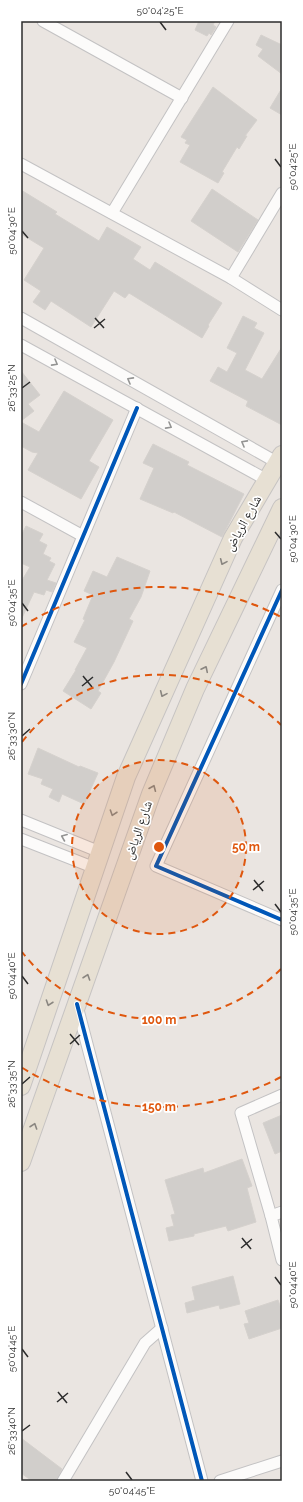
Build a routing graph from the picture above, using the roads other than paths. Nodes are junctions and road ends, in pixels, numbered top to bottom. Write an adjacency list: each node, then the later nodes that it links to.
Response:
1 (43, 21): 3 (street)
2 (228, 21): 3 (street)
3 (182, 98): 6 (street)
4 (21, 164): 6 (street)
5 (282, 193): 7 (street)
6 (112, 213): 7 (street)
7 (232, 278): 8 (street)
8 (282, 310)
9 (21, 318): 12 (street, one-way to 9)
10 (21, 345): 11 (street, one-way to 11)
11 (136, 408): 13 (street, one-way to 13); 16 (street)
12 (280, 459): 13 (main road, شارع الرياض)
13 (267, 480): 21 (main road, شارع الرياض, one-way to 21)
14 (21, 502): 16 (street)
15 (282, 508): 23 (main road, شارع الرياض, one-way to 15)
16 (83, 536): 18 (street)
17 (282, 590): 22 (street)
18 (21, 684)
19 (21, 820): 21 (street, one-way to 19)
20 (21, 839): 21 (street)
21 (98, 860): 24 (main road, شارع الرياض, one-way to 24)
22 (282, 920)
23 (77, 1004): 26 (main road, شارع الرياض, one-way to 23); 30 (street)
24 (21, 1086)
25 (282, 1095): 28 (street)
26 (21, 1162)
27 (282, 1212): 28 (street)
28 (271, 1216): 29 (street)
29 (282, 1260)
30 (162, 1328): 32 (street); 35 (street)
31 (282, 1461): 36 (street)
32 (72, 1468): 33 (street); 34 (street)
33 (63, 1481)
34 (75, 1481)
35 (202, 1481)
36 (220, 1481)

